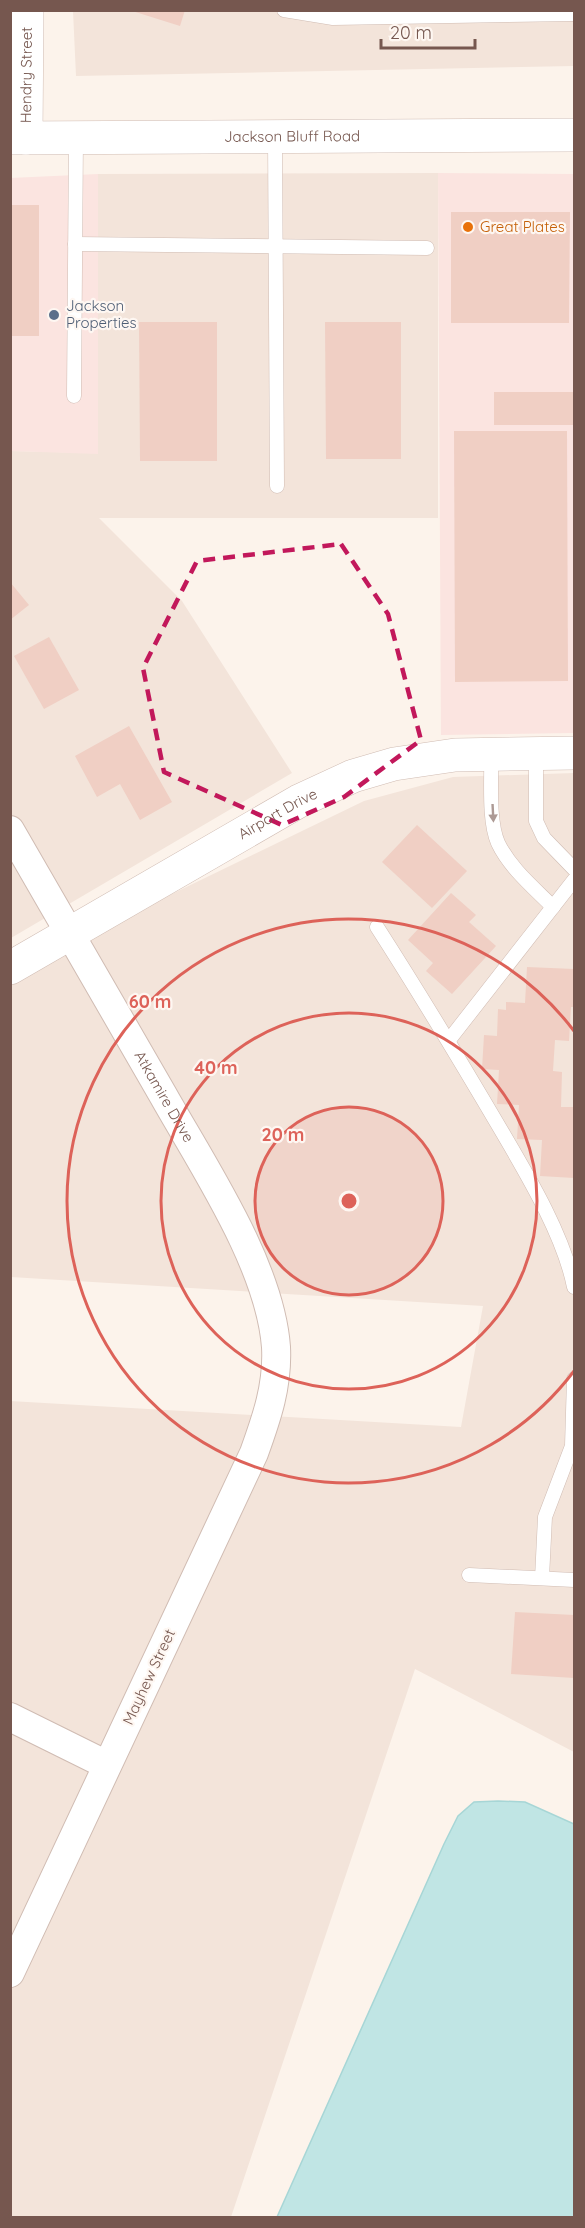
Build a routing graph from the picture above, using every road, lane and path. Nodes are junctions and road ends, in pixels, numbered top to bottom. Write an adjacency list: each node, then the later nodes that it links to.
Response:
1 (27, 10): 6 (street, Hendry Street)
2 (284, 10): 3 (lane)
3 (574, 14)
4 (574, 135): 5 (street, Jackson Bluff Road)
5 (275, 137): 7 (street, Jackson Bluff Road); 9 (lane)
6 (18, 138): 7 (street, Jackson Bluff Road)
7 (76, 138): 8 (lane)
8 (75, 244): 9 (lane); 11 (lane)
9 (275, 246): 10 (lane); 12 (lane)
10 (428, 248)
11 (74, 396)
12 (277, 486)
13 (536, 753): 14 (street, Airport Drive); 15 (street, Airport Drive); 17 (lane)
14 (574, 753)
15 (491, 754): 19 (lane, one-way to 19); 21 (street, Airport Drive)
16 (10, 830): 21 (street, Atkamire Drive)
17 (574, 869)
18 (574, 880): 19 (lane)
19 (553, 907): 23 (lane)
20 (377, 927): 23 (lane)
21 (70, 934): 22 (street, Airport Drive); 25 (street, Atkamire Drive)
22 (10, 968)
23 (449, 1040): 24 (lane)
24 (574, 1282)
25 (276, 1377): 31 (street, Mayhew Street)
26 (574, 1379): 28 (lane)
27 (469, 1575): 28 (lane)
28 (542, 1578): 29 (lane)
29 (574, 1580)
30 (10, 1717): 31 (street)
31 (107, 1765): 32 (street, Mayhew Street)
32 (10, 1973)

